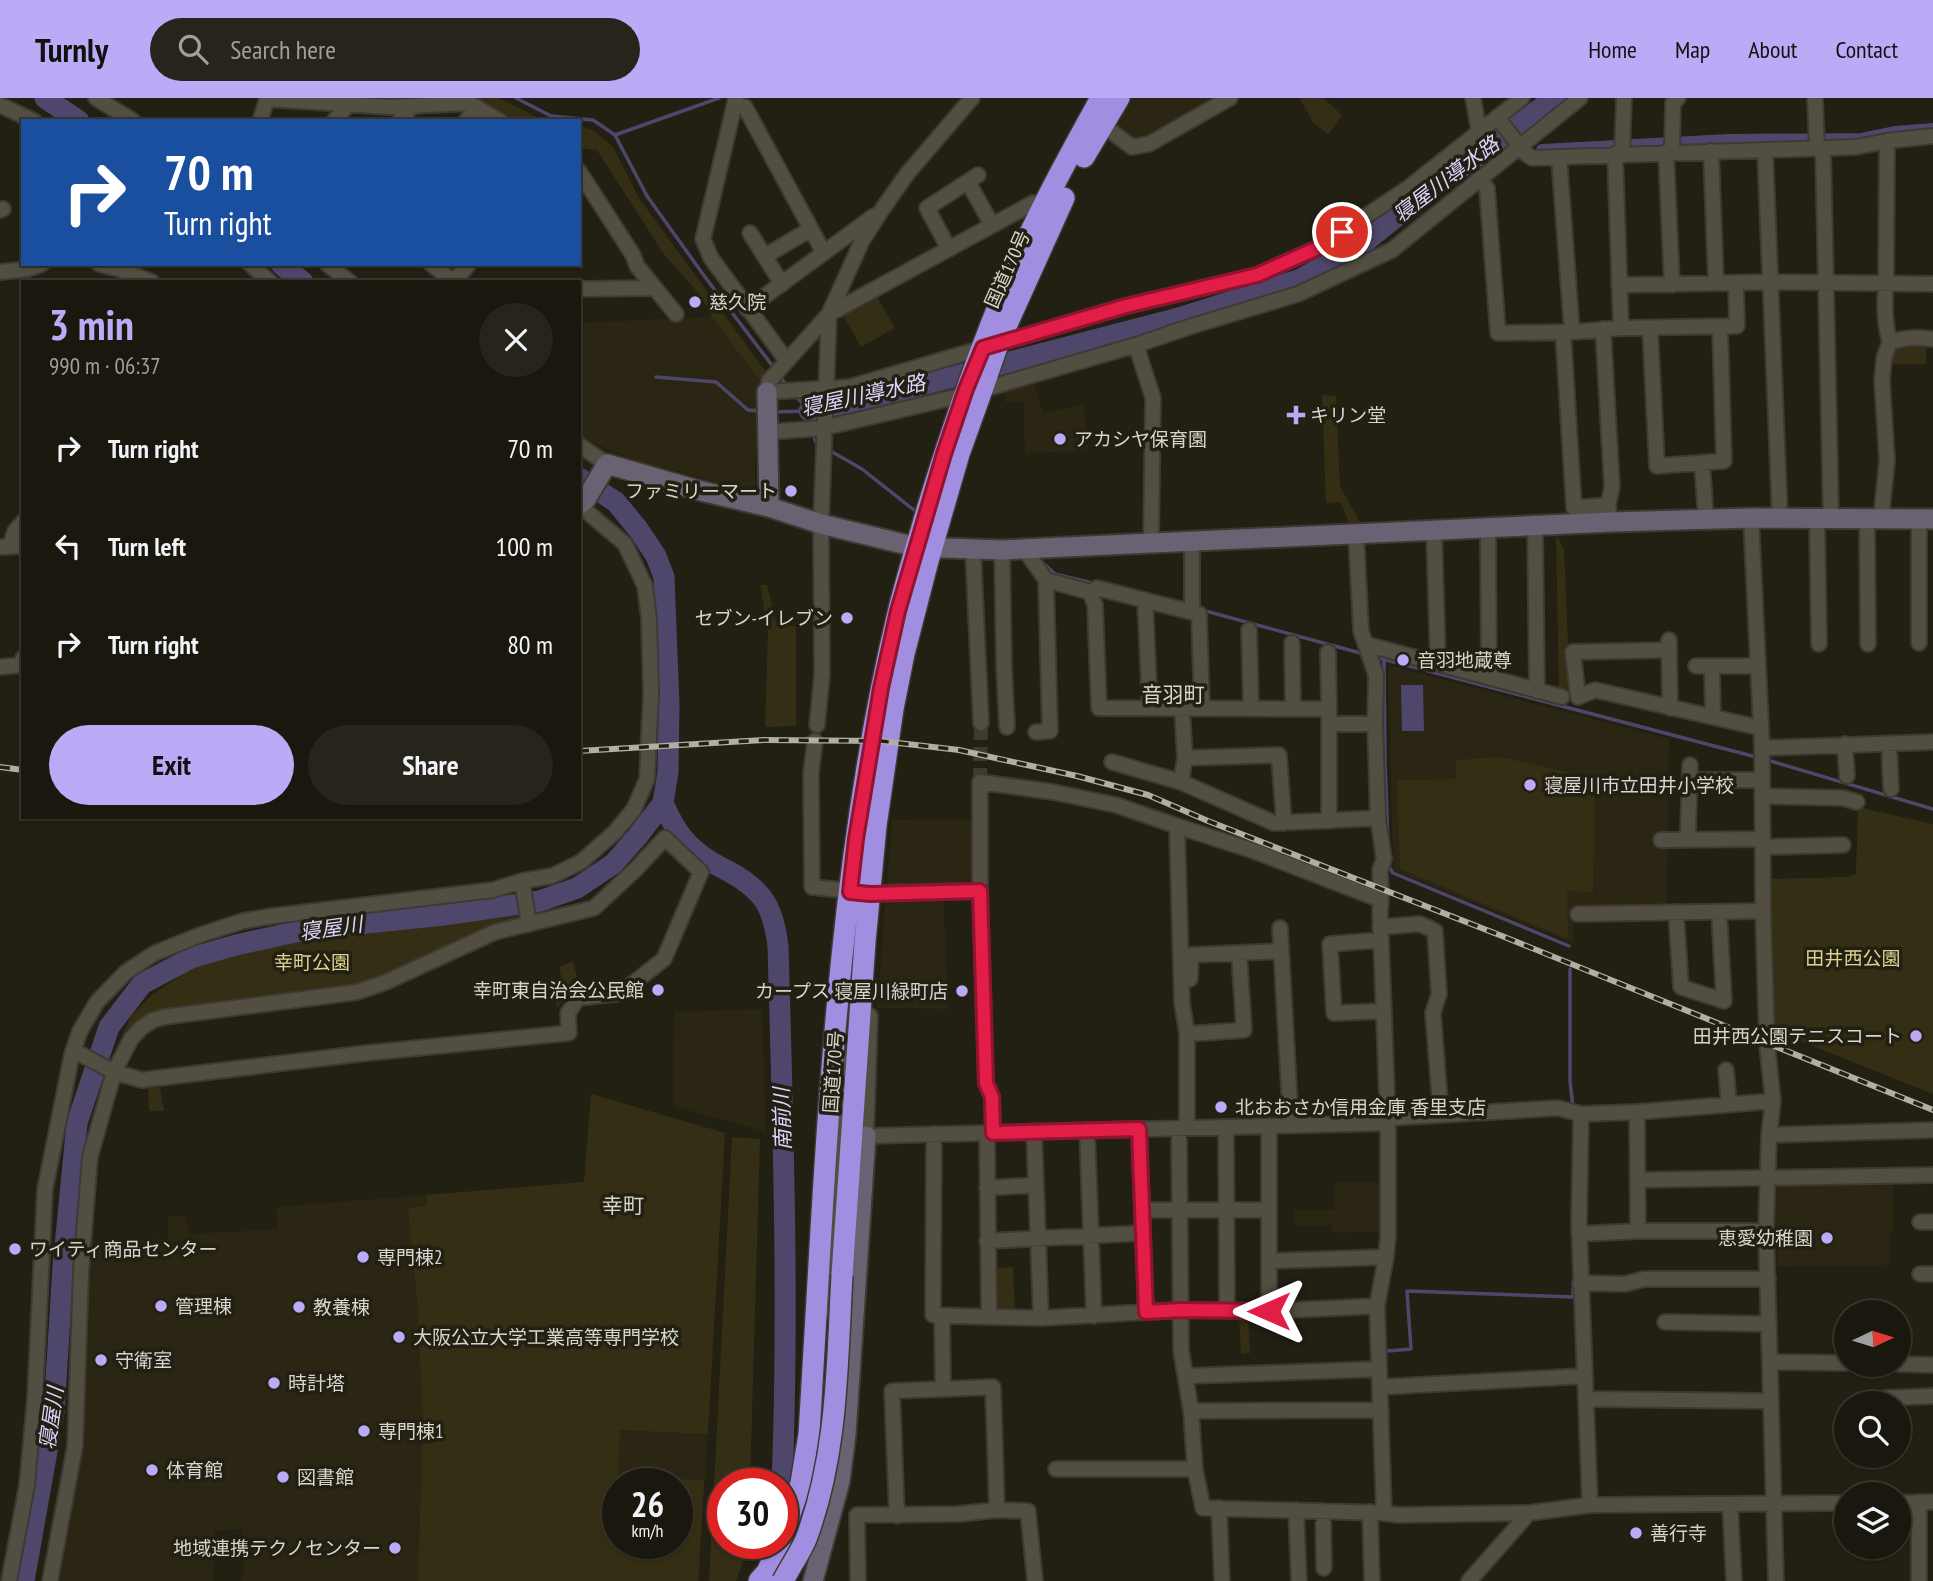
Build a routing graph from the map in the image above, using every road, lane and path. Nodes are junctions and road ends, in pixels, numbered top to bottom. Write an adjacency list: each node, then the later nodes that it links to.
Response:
1 (96, 98): 20 (street)
2 (972, 98): 39 (street)
3 (1119, 98): 17 (highway, 国道170号)
4 (1230, 98): 17 (street)
5 (1473, 98): 26 (street)
6 (1522, 98): 18 (street)
7 (1580, 98): 30 (street)
8 (1624, 98): 32 (street)
9 (1678, 98): 31 (street)
10 (1815, 98): 29 (street)
11 (266, 99): 13 (street); 21 (street)
12 (736, 101): 41 (street); 70 (street)
13 (347, 102): 15 (street); 22 (street)
14 (0, 105): 19 (street)
15 (412, 107): 16 (street); 23 (street)
16 (477, 107): 24 (street); 25 (street)
17 (1099, 113): 38 (highway, 国道170号)
18 (1498, 118): 26 (street); 30 (street)
19 (30, 119)
20 (130, 119)
21 (261, 119)
22 (335, 119)
23 (401, 119)
24 (468, 119)
25 (497, 119)
26 (1479, 131): 81 (street)
27 (1933, 136): 28 (street)
28 (1887, 141): 29 (street); 64 (street)
29 (1818, 144): 33 (street); 60 (street)
30 (1518, 145): 35 (street); 37 (street)
31 (1670, 148): 32 (street); 34 (street); 67 (street)
32 (1621, 150): 35 (street); 66 (street)
33 (1765, 150): 34 (street); 59 (street)
34 (1711, 151): 61 (street)
35 (1559, 156): 77 (street)
36 (581, 174): 68 (street)
37 (1479, 178): 77 (street); 80 (street)
38 (1054, 203): 40 (street); 81 (highway, 国道170号)
39 (881, 211): 44 (street); 72 (street)
40 (992, 225): 43 (street); 43 (street)
41 (811, 229): 44 (street); 45 (street)
42 (750, 233): 45 (street)
43 (949, 249): 72 (street)
44 (824, 253): 62 (street)
45 (765, 256): 62 (street)
46 (36, 266): 52 (street)
47 (103, 266): 53 (street)
48 (252, 266): 55 (street)
49 (330, 266): 56 (street)
50 (433, 266): 57 (street)
51 (467, 266): 58 (street)
52 (0, 272)
53 (119, 275): 54 (street)
54 (143, 280)
55 (268, 280)
56 (347, 280)
57 (451, 280)
58 (455, 280)
59 (1769, 282): 60 (street); 63 (street); 97 (street)
60 (1825, 282): 64 (street); 95 (street)
61 (1716, 283): 63 (street); 67 (street)
62 (782, 284): 70 (street)
63 (1736, 284): 75 (street)
64 (1886, 284): 65 (street); 79 (street)
65 (1933, 284)
66 (1619, 285): 67 (street); 73 (street)
67 (1672, 285)
68 (654, 288): 69 (street); 71 (street)
69 (581, 289)
70 (747, 309): 82 (street)
71 (676, 314)
72 (829, 314): 82 (street); 85 (street)
73 (1621, 328): 74 (street); 76 (street)
74 (1650, 328): 75 (street); 89 (street)
75 (1720, 328): 89 (street)
76 (1603, 329): 77 (street); 93 (street)
77 (1567, 332): 93 (street)
78 (1933, 339): 79 (street)
79 (1890, 342): 98 (street)
80 (1136, 345): 84 (street); 107 (street)
81 (989, 348): 84 (highway, 国道170号); 85 (street)
82 (785, 363): 83 (street)
83 (772, 389): 85 (street); 87 (street)
84 (974, 389): 86 (street); 109 (highway, 国道170号)
85 (823, 392): 86 (street)
86 (823, 429): 87 (street); 101 (street)
87 (768, 430): 92 (street)
88 (581, 447): 90 (street)
89 (1702, 463): 96 (street)
90 (605, 467): 91 (street); 92 (street)
91 (581, 503): 168 (street)
92 (769, 507): 101 (street)
93 (1610, 513): 96 (street); 102 (street)
94 (1751, 518): 96 (street); 97 (street); 127 (street)
95 (1824, 518): 97 (street); 98 (street); 120 (street)
96 (1706, 519)
97 (1780, 519)
98 (1874, 519): 99 (street); 121 (street)
99 (1926, 519): 119 (street)
100 (21, 524): 108 (street)
101 (821, 524): 109 (street); 143 (street)
102 (1535, 525): 103 (street); 131 (street)
103 (1488, 527): 104 (street); 130 (street)
104 (1434, 530): 105 (street); 124 (street)
105 (1356, 533): 106 (street); 123 (street)
106 (1192, 540): 107 (street); 116 (street)
107 (1151, 542): 112 (street)
108 (11, 546)
109 (924, 548): 110 (street); 170 (highway, 国道170号)
110 (972, 550): 111 (street); 141 (street)
111 (1002, 550): 112 (street); 144 (street)
112 (1025, 550): 113 (street)
113 (1046, 580): 114 (street); 146 (street)
114 (1090, 592): 115 (street); 133 (street)
115 (1145, 600): 116 (street); 133 (street)
116 (1192, 612): 135 (street)
117 (1249, 630): 136 (street)
118 (1292, 643): 138 (street)
119 (1919, 643)
120 (1819, 644)
121 (1868, 644)
122 (1328, 652): 139 (street)
123 (1368, 652): 124 (street); 142 (street)
124 (1438, 663): 130 (street)
125 (21, 665): 128 (street)
126 (1696, 666): 129 (street)
127 (1758, 666): 129 (street); 145 (street)
128 (0, 667)
129 (1712, 667): 140 (street)
130 (1489, 677): 131 (street)
131 (1537, 691): 132 (street)
132 (1562, 697)
133 (1150, 708): 134 (street)
134 (1182, 708): 135 (street); 152 (street)
135 (1202, 708): 136 (street)
136 (1251, 708): 138 (street)
137 (1670, 708): 137 (street); 140 (street)
138 (1293, 709): 139 (street)
139 (1329, 717): 142 (street); 161 (street)
140 (1713, 717): 145 (street)
141 (981, 723)
142 (1374, 724): 160 (street)
143 (817, 725)
144 (1007, 727)
145 (1761, 728): 151 (street)
146 (1035, 732)
147 (815, 741): 170 (street)
148 (1889, 743): 149 (street); 150 (street); 157 (street)
149 (1845, 744): 151 (street); 155 (street)
150 (1932, 746)
151 (1762, 749): 154 (street)
152 (1185, 758): 156 (street); 162 (street)
153 (1112, 762): 156 (street)
154 (1762, 774): 158 (street); 164 (street)
155 (1847, 776)
156 (1181, 782): 162 (street)
157 (1891, 789)
158 (1762, 796): 159 (street); 166 (street)
159 (1857, 802)
160 (1378, 818): 161 (street); 171 (street)
161 (1329, 821): 162 (street)
162 (1283, 823)
163 (1177, 826): 169 (street); 171 (street); 183 (street)
164 (1688, 831)
165 (1661, 840): 166 (street)
166 (1762, 843): 167 (street); 172 (street)
167 (1843, 845)
168 (522, 881): 176 (street); 185 (street)
169 (980, 891): 170 (street); 202 (street)
170 (860, 893): 179 (highway, 国道170号); 184 (highway, 国道170号)
171 (1381, 900): 178 (street)
172 (1763, 911): 174 (street); 188 (street)
173 (1676, 912): 174 (street); 174 (street); 175 (street)
174 (1719, 912)
175 (1578, 914)
176 (529, 923): 186 (street); 186 (street)
177 (1280, 928): 180 (street)
178 (1380, 934): 182 (street); 182 (street); 192 (street)
179 (864, 942): 205 (street); 273 (highway, 国道170号, bridge)
180 (1281, 951): 181 (street); 194 (street)
181 (1239, 953): 183 (street); 183 (street)
182 (1384, 1011): 193 (street)
183 (1187, 1028): 197 (street)
184 (835, 1048): 252 (street); 255 (highway, 国道170号)
185 (76, 1054): 186 (street); 270 (street)
186 (111, 1070): 271 (street)
187 (1726, 1070): 189 (street)
188 (1773, 1101): 189 (street); 204 (street)
189 (1729, 1104): 191 (street)
190 (1575, 1112): 191 (street); 192 (street); 218 (street)
191 (1637, 1112): 208 (street)
192 (1441, 1115): 193 (street)
193 (1388, 1120): 194 (street); 222 (street)
194 (1291, 1125): 195 (street)
195 (1269, 1126): 196 (street); 214 (street)
196 (1226, 1127): 197 (street); 213 (street)
197 (1183, 1128): 198 (street); 212 (street)
198 (1139, 1129): 200 (street); 211 (street)
199 (1933, 1129): 204 (street)
200 (1087, 1130): 201 (street); 219 (street)
201 (1034, 1132): 202 (street); 209 (street)
202 (990, 1133): 203 (street); 210 (street)
203 (934, 1134): 205 (street); 231 (street)
204 (1769, 1135): 207 (street)
205 (866, 1136): 252 (street)
206 (1933, 1175): 207 (street)
207 (1769, 1179): 208 (street); 216 (street)
208 (1638, 1180): 215 (street)
209 (1036, 1185): 210 (street); 220 (street)
210 (987, 1188): 221 (street)
211 (1142, 1210): 212 (street); 217 (street)
212 (1180, 1210): 213 (street); 227 (street)
213 (1227, 1210): 214 (street); 228 (street)
214 (1269, 1210): 223 (street)
215 (1638, 1231): 216 (street); 218 (street)
216 (1766, 1231): 224 (street)
217 (1143, 1233): 219 (street); 230 (street)
218 (1579, 1234): 225 (street)
219 (1091, 1236): 220 (street); 232 (street)
220 (1038, 1238): 221 (street); 234 (street)
221 (987, 1241): 233 (street)
222 (1386, 1257): 223 (street); 226 (street)
223 (1269, 1261): 229 (street)
224 (1768, 1279): 225 (street); 236 (street)
225 (1580, 1283): 243 (street)
226 (1377, 1306): 229 (street); 241 (street)
227 (1181, 1310): 228 (street); 230 (street); 242 (street)
228 (1227, 1311): 229 (street)
229 (1269, 1311)
230 (1146, 1312): 232 (street)
231 (942, 1316): 233 (street); 245 (street)
232 (1094, 1316): 234 (street)
233 (989, 1317): 234 (street)
234 (1041, 1318)
235 (1665, 1322): 236 (street)
236 (1769, 1324): 237 (street)
237 (1770, 1362): 238 (street); 249 (street)
238 (1834, 1363)
239 (1911, 1364): 240 (street)
240 (1933, 1364)
241 (1379, 1370): 242 (street); 244 (street)
242 (1186, 1376): 251 (street)
243 (1585, 1376): 244 (street); 248 (street)
244 (1380, 1387): 250 (street)
245 (943, 1389): 262 (street); 267 (street)
246 (1933, 1396): 247 (street)
247 (1911, 1397)
248 (1586, 1399): 249 (street); 260 (street)
249 (1771, 1401): 259 (street)
250 (1381, 1410): 251 (street); 265 (street)
251 (1191, 1411): 254 (street)
252 (846, 1434): 274 (street)
253 (1056, 1469): 254 (street)
254 (1195, 1469): 261 (street)
255 (798, 1492)
256 (1926, 1502): 283 (street)
257 (1834, 1503): 259 (street)
258 (1730, 1504): 259 (street); 260 (street); 281 (street)
259 (1774, 1504): 282 (street)
260 (1590, 1505): 266 (street)
261 (1219, 1508): 263 (street); 277 (street)
262 (997, 1510): 267 (street); 276 (street)
263 (1296, 1510): 264 (street); 278 (street)
264 (1323, 1511): 265 (street); 269 (street)
265 (1377, 1512): 266 (street); 279 (street)
266 (1529, 1513): 280 (street)
267 (897, 1516): 275 (street)
268 (772, 1559): 272 (highway)
269 (1324, 1569)
270 (9, 1581)
271 (50, 1581)
272 (759, 1581)
273 (783, 1581)
274 (813, 1581)
275 (858, 1581)
276 (1035, 1581)
277 (1222, 1581)
278 (1299, 1581)
279 (1372, 1581)
280 (1468, 1581)
281 (1734, 1581)
282 (1776, 1581)
283 (1919, 1581)

